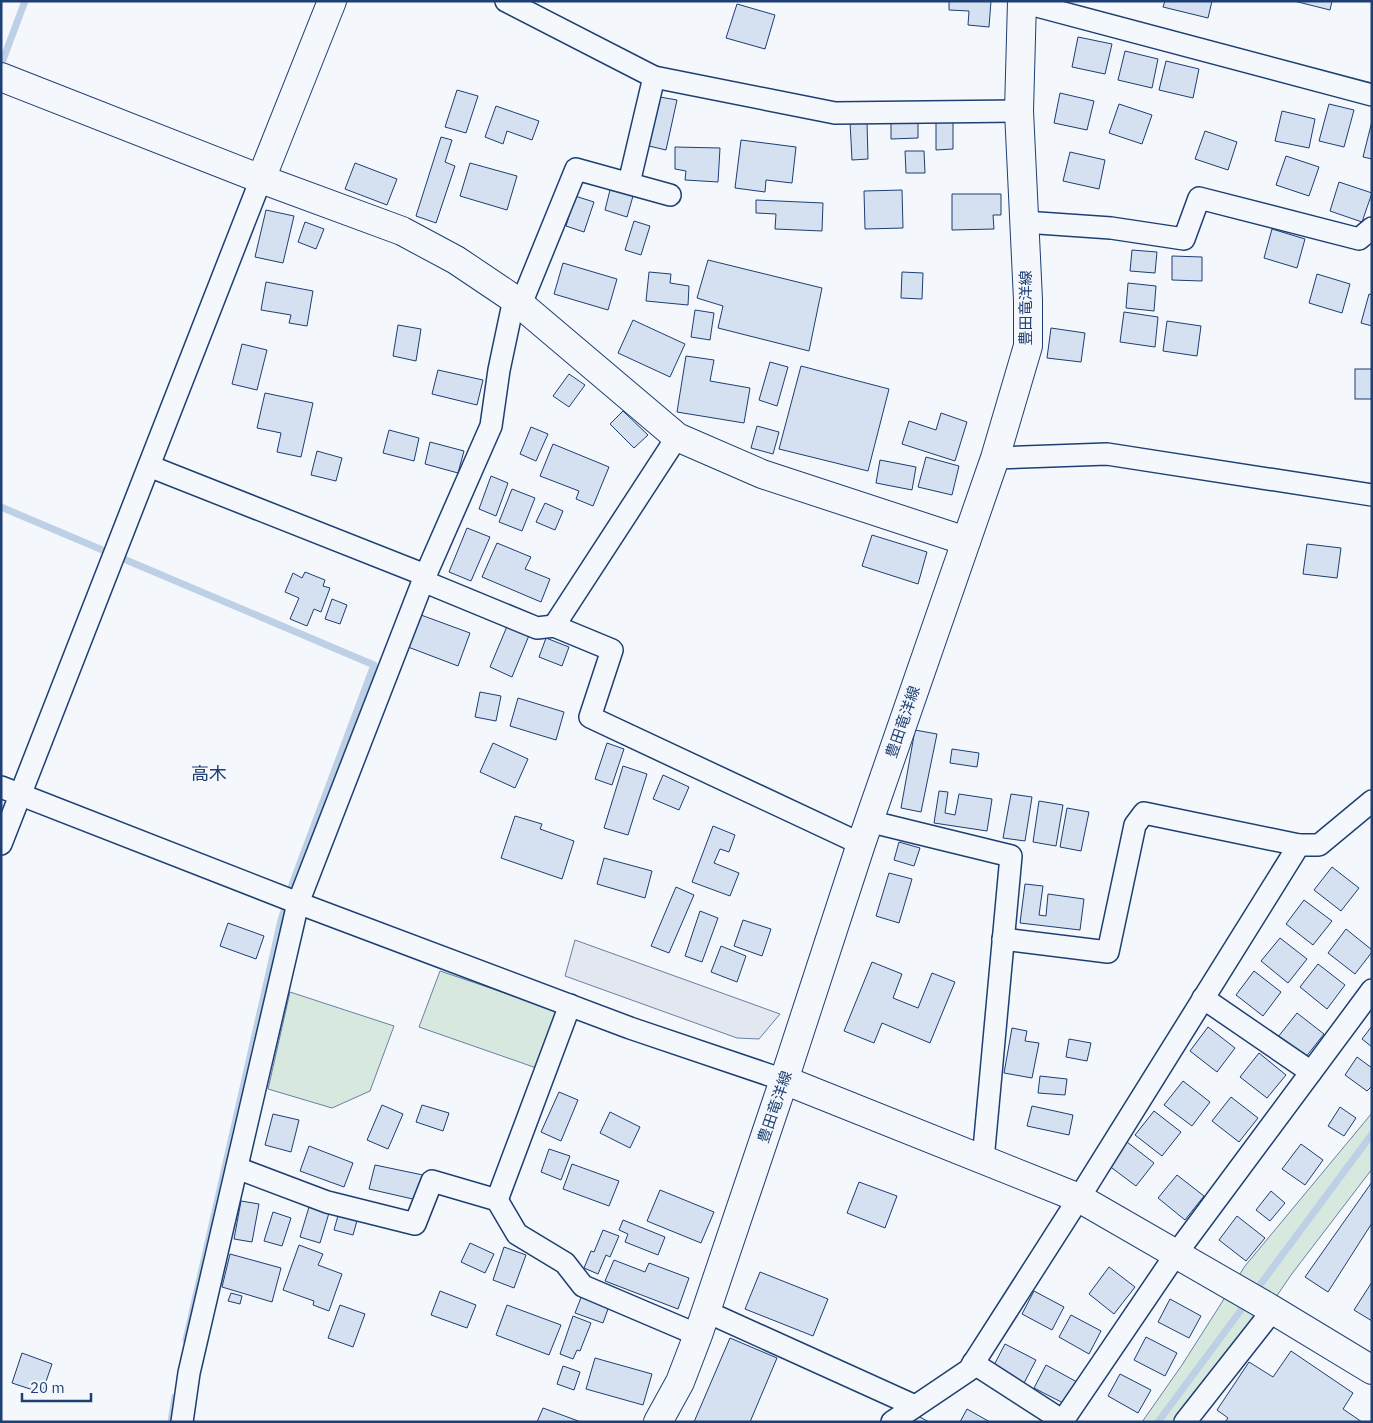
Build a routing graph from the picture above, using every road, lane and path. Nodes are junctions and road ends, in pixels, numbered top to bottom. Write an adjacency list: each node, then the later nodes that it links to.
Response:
1 (332, 1): 8 (street)
2 (506, 1): 5 (street)
3 (1022, 2): 6 (street); 7 (street, 豊田竜洋線)
4 (1, 77): 8 (street)
5 (654, 77): 7 (street); 9 (street)
6 (1372, 94)
7 (1019, 111): 11 (street, 豊田竜洋線)
8 (261, 179): 13 (street); 16 (street)
9 (629, 184): 10 (street); 13 (street)
10 (670, 195)
11 (1024, 222): 12 (street); 15 (street, 豊田竜洋線)
12 (1372, 228)
13 (518, 301): 14 (street); 19 (street)
14 (677, 437): 18 (street); 20 (street)
15 (995, 458): 17 (street); 18 (street, 豊田竜洋線)
16 (149, 466): 19 (street); 21 (street)
17 (1372, 495)
18 (966, 541): 23 (street, 豊田竜洋線)
19 (424, 578): 20 (street); 26 (street)
20 (554, 626): 23 (street)
21 (11, 791): 24 (street); 26 (street)
22 (1372, 801): 25 (street)
23 (864, 832): 27 (street); 32 (street, 豊田竜洋線)
24 (1, 844)
25 (1299, 845): 27 (street); 29 (street)
26 (298, 903): 30 (street); 34 (street)
27 (1003, 939): 33 (street)
28 (1372, 990): 31 (street)
29 (1203, 998): 31 (street); 35 (street)
30 (570, 1005): 32 (street); 36 (street)
31 (1311, 1072): 37 (street)
32 (784, 1080): 33 (street); 39 (street, 豊田竜洋線)
33 (984, 1160): 35 (street)
34 (237, 1168): 36 (street); 44 (street)
35 (1078, 1198): 37 (street); 40 (street)
36 (497, 1200): 39 (street)
37 (1176, 1254): 38 (street); 43 (street)
38 (1273, 1310): 41 (street); 47 (street)
39 (701, 1323): 42 (street); 45 (street, 豊田竜洋線)
40 (973, 1363): 42 (street); 43 (street)
41 (1372, 1370)
42 (915, 1406): 46 (street)
43 (1063, 1421)
44 (182, 1422)
45 (658, 1422)
46 (892, 1422)
47 (1185, 1422)

